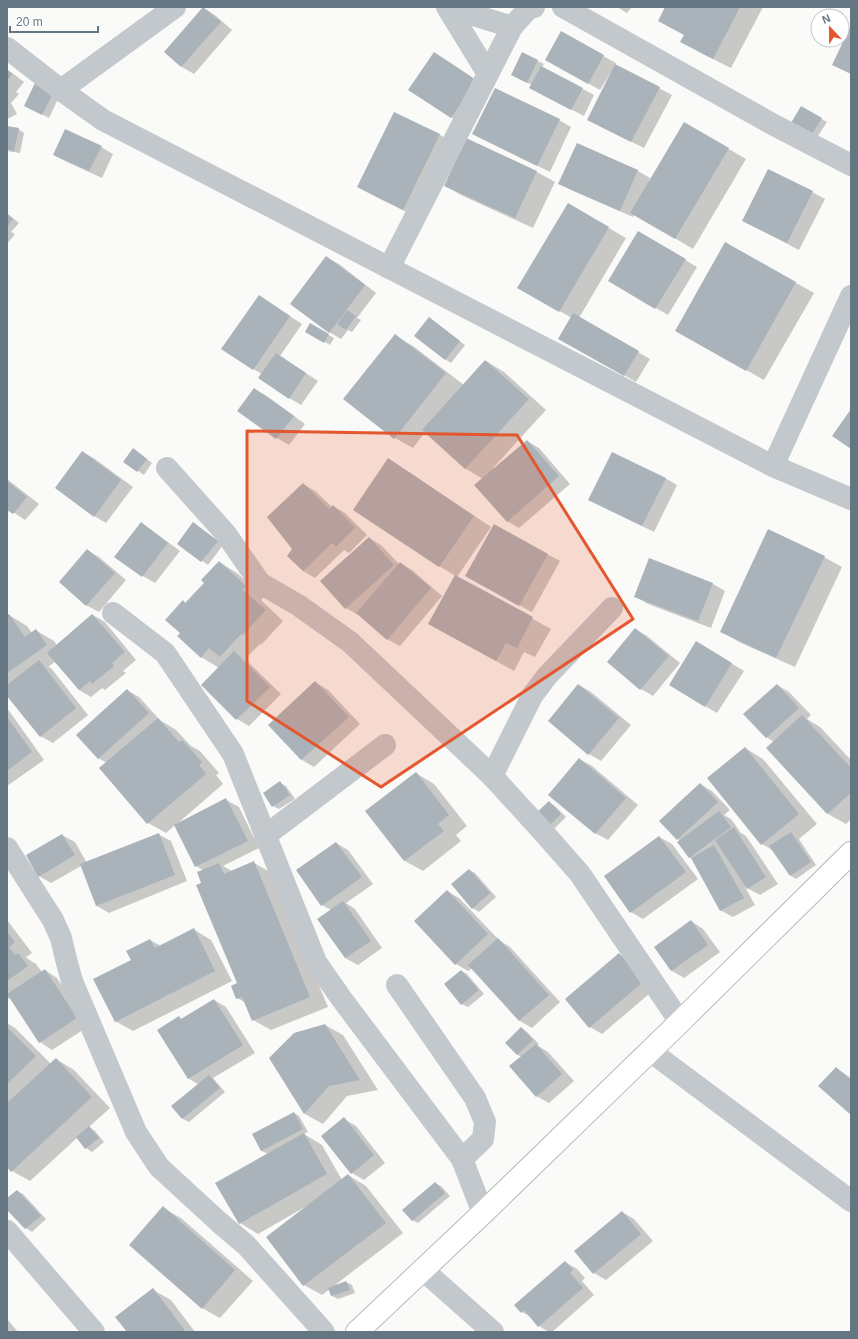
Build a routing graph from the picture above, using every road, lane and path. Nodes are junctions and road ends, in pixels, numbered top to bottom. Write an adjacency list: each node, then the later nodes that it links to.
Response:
1 (176, 7): 8 (street)
2 (447, 7): 5 (street); 7 (street)
3 (563, 7): 9 (street)
4 (530, 8): 5 (street)
5 (512, 27): 7 (street)
6 (7, 48): 8 (street)
7 (488, 74): 10 (street)
8 (61, 90): 10 (street)
9 (851, 165)
10 (389, 268): 12 (street)
11 (851, 296): 12 (street)
12 (773, 466): 14 (street)
13 (167, 468): 18 (street)
14 (851, 499)
15 (612, 608): 18 (street)
16 (113, 613): 19 (street)
17 (385, 745): 19 (street)
18 (492, 776): 23 (street)
19 (264, 836): 25 (street)
20 (7, 848): 31 (street)
21 (851, 854): 23 (main road)
22 (397, 985): 25 (street)
23 (680, 1022): 24 (main road)
24 (650, 1051): 26 (street); 27 (main road)
25 (462, 1159): 27 (street)
26 (851, 1201)
27 (483, 1213): 29 (main road)
28 (7, 1231): 30 (street)
29 (422, 1269): 32 (main road); 33 (street)
30 (94, 1332)
31 (324, 1332)
32 (357, 1332)
33 (493, 1332)

